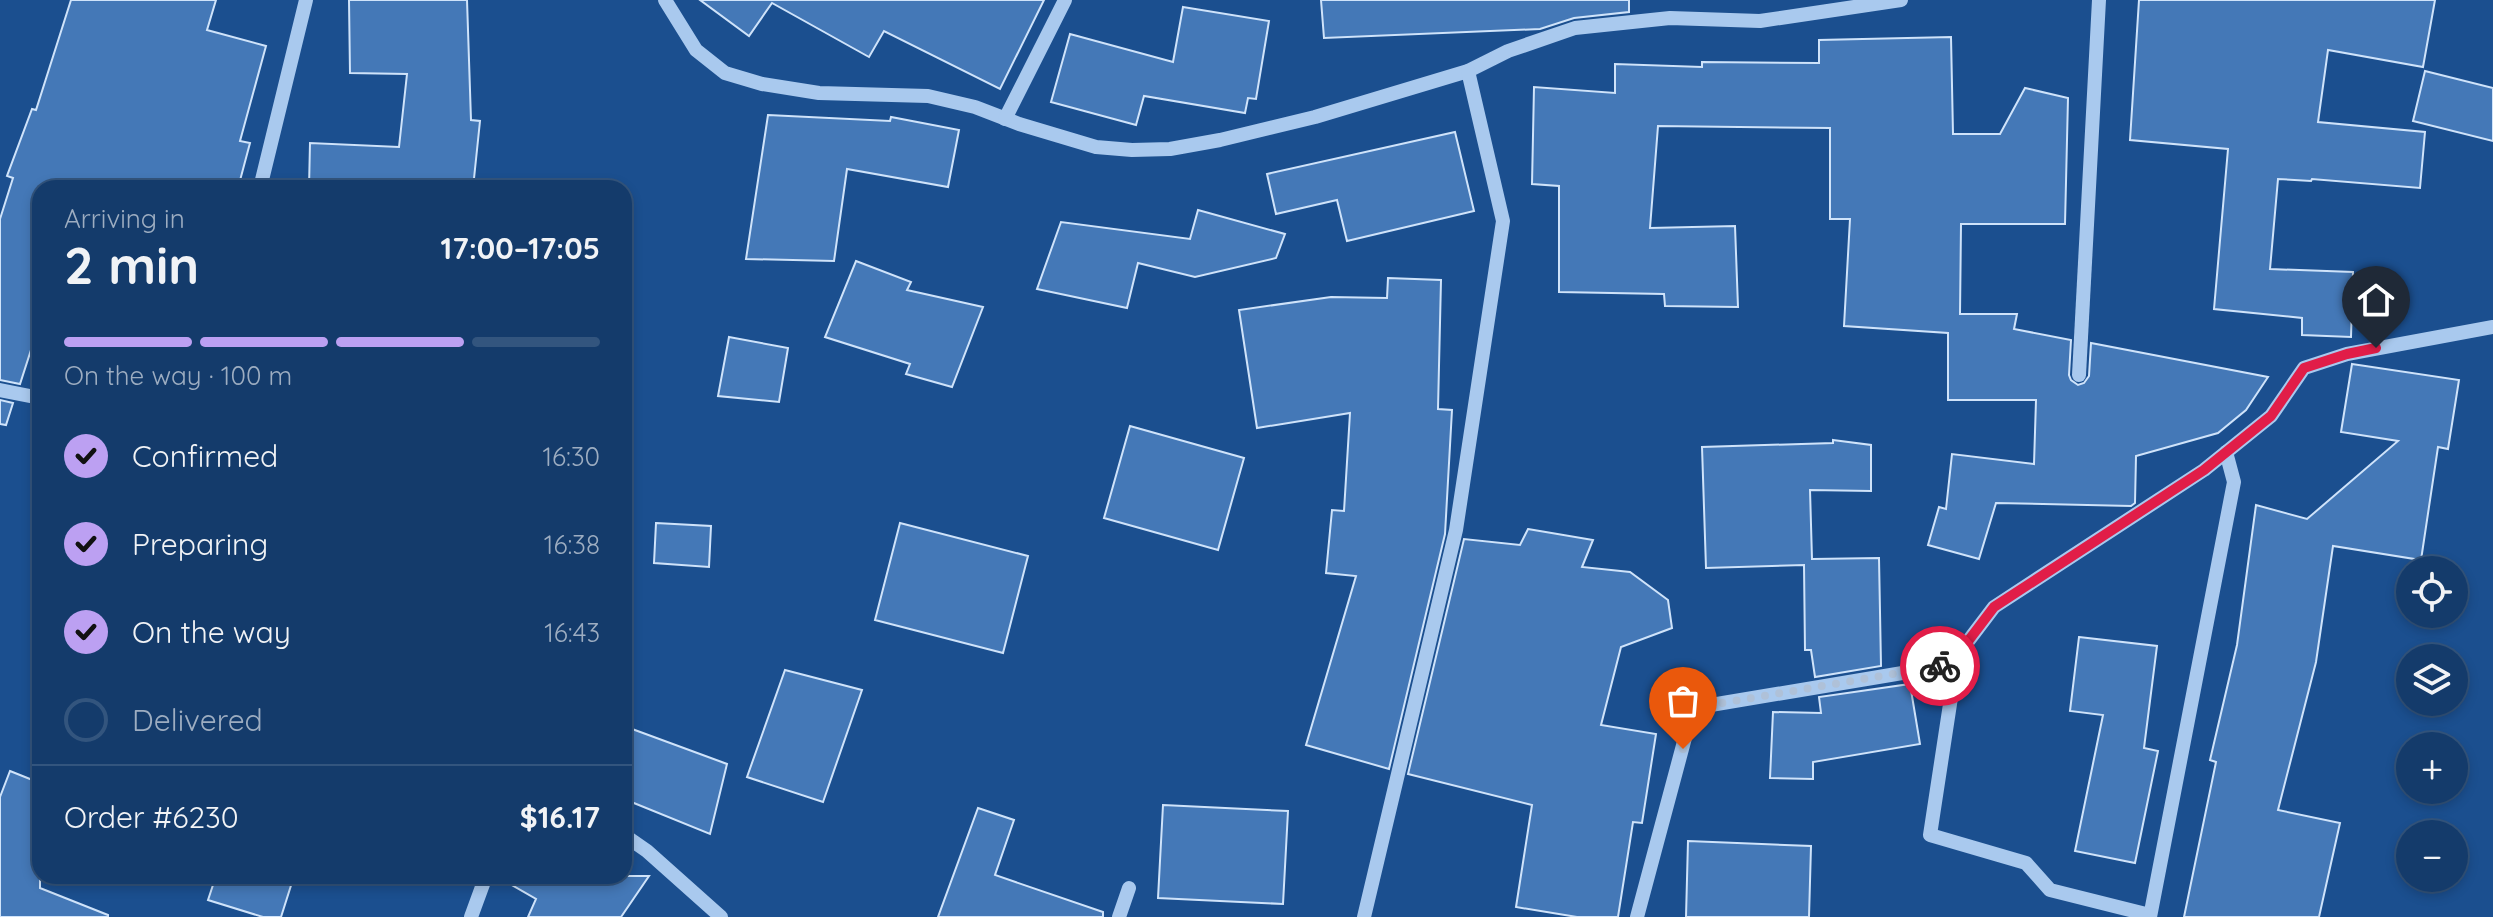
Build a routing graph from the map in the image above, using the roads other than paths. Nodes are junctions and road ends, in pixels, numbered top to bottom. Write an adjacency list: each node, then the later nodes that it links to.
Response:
1 (306, 0): 8 (street)
2 (665, 0): 7 (street)
3 (1065, 0): 7 (street)
4 (1901, 0): 6 (street)
5 (2099, 0): 10 (street)
6 (1468, 71): 7 (street); 22 (street)
7 (1005, 119)
8 (262, 180)
9 (2493, 327): 13 (street)
10 (2079, 375)
11 (0, 390): 12 (street)
12 (32, 396)
13 (2226, 452): 14 (street); 18 (street)
14 (1950, 665): 18 (street); 23 (street)
15 (632, 841): 20 (street)
16 (483, 884): 19 (street)
17 (1129, 888): 21 (street)
18 (2150, 916)
19 (471, 917)
20 (721, 917)
21 (1119, 917)
22 (1364, 917)
23 (1637, 917)

